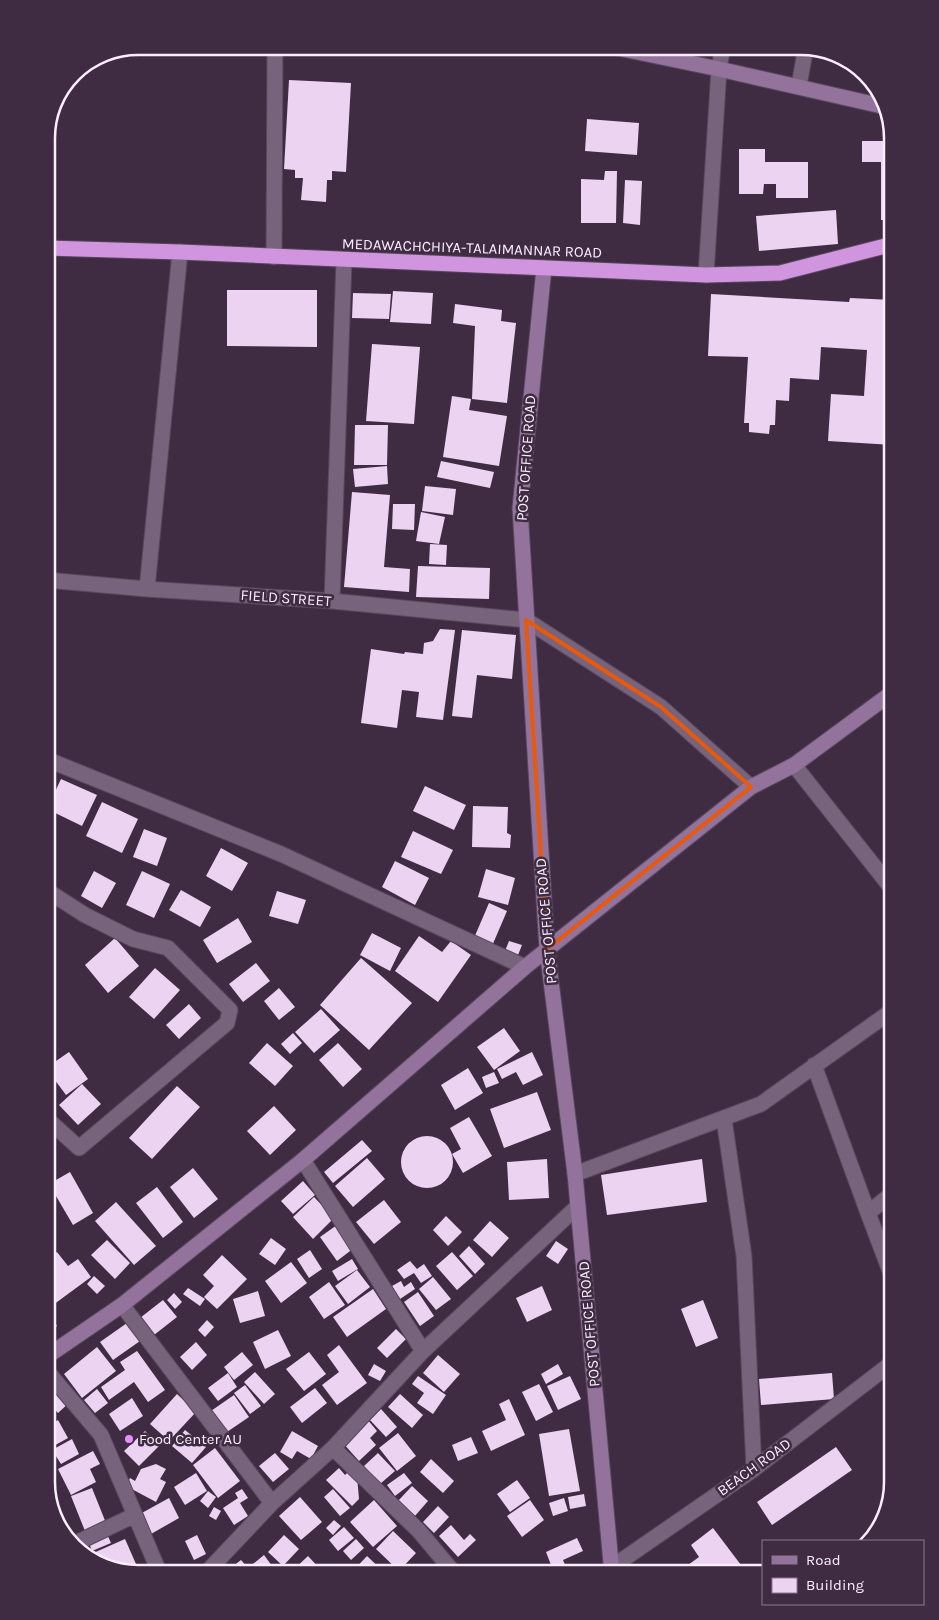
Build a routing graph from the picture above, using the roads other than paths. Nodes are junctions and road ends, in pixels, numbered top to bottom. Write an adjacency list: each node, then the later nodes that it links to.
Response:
1 (275, 55): 11 (street)
2 (653, 55): 5 (street)
3 (721, 55): 5 (street)
4 (804, 55): 6 (street)
5 (719, 68): 6 (street); 14 (street)
6 (799, 86): 7 (street)
7 (877, 105)
8 (884, 246): 14 (highway, MEDAWACHCHIYA-TALAIMANNAR ROAD)
9 (55, 248): 10 (highway, MEDAWACHCHIYA-TALAIMANNAR ROAD)
10 (180, 252): 11 (highway, MEDAWACHCHIYA-TALAIMANNAR ROAD); 16 (street)
11 (274, 257): 12 (highway, MEDAWACHCHIYA-TALAIMANNAR ROAD)
12 (344, 261): 13 (highway, MEDAWACHCHIYA-TALAIMANNAR ROAD); 17 (street)
13 (544, 268): 14 (highway, MEDAWACHCHIYA-TALAIMANNAR ROAD); 18 (street, POST OFFICE ROAD)
14 (706, 275)
15 (55, 581): 16 (street, FIELD STREET)
16 (147, 589): 17 (street, FIELD STREET)
17 (332, 601): 18 (street, FIELD STREET)
18 (526, 620): 22 (street); 25 (street, POST OFFICE ROAD)
19 (884, 699): 21 (street)
20 (55, 763): 26 (street)
21 (794, 765): 22 (street); 23 (street)
22 (750, 787): 25 (street)
23 (884, 879)
24 (55, 896): 30 (street)
25 (546, 949): 26 (street); 32 (street, POST OFFICE ROAD)
26 (525, 967): 31 (street)
27 (884, 1016): 28 (street)
28 (814, 1065): 29 (street); 35 (street)
29 (724, 1119): 32 (street); 43 (street)
30 (55, 1126)
31 (303, 1160): 37 (street); 39 (street)
32 (575, 1174): 34 (street, POST OFFICE ROAD)
33 (884, 1201): 35 (street)
34 (578, 1206): 39 (street); 50 (street, POST OFFICE ROAD)
35 (868, 1214): 36 (street)
36 (884, 1256)
37 (122, 1305): 38 (street); 44 (street)
38 (55, 1351)
39 (423, 1352): 42 (street)
40 (884, 1369): 43 (street, BEACH ROAD)
41 (55, 1381): 45 (street)
42 (333, 1448): 44 (street); 49 (street)
43 (754, 1469): 51 (street, BEACH ROAD)
44 (272, 1503): 48 (street)
45 (135, 1515): 46 (street); 47 (street)
46 (80, 1541)
47 (156, 1565)
48 (213, 1565)
49 (447, 1565)
50 (608, 1565)
51 (618, 1565)

